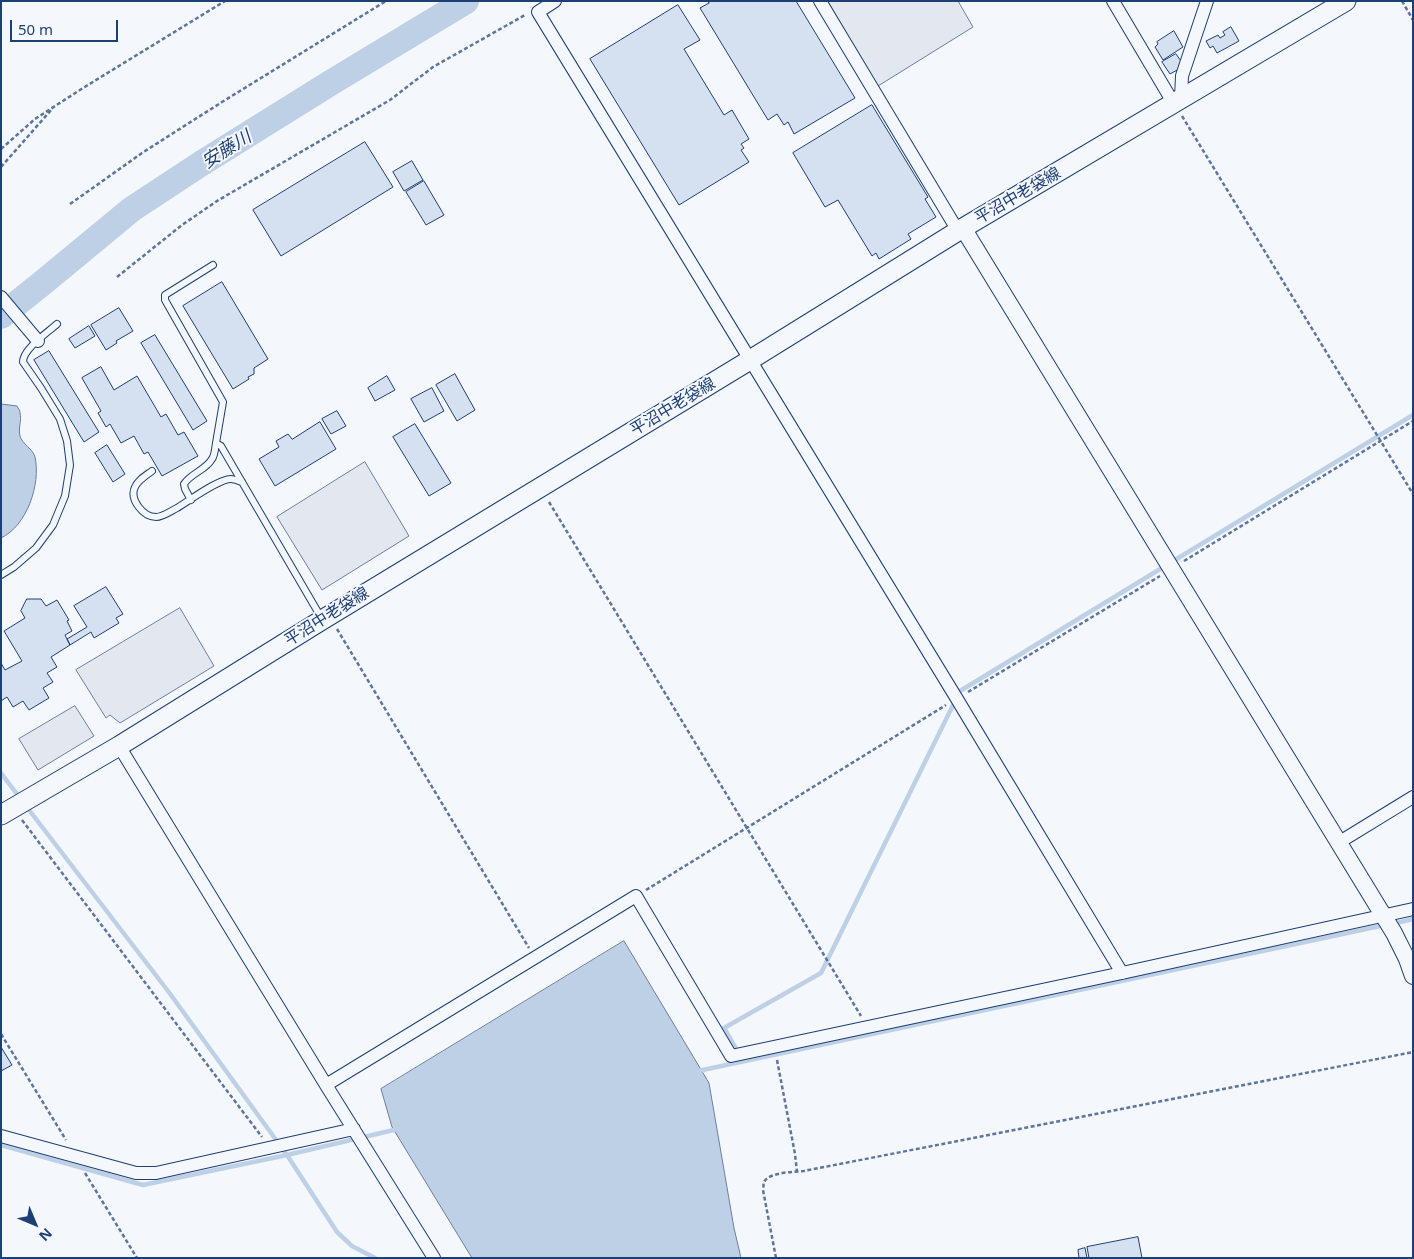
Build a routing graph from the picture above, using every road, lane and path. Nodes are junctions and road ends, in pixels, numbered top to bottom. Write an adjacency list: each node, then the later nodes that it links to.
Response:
1 (225, 1): 12 (path)
2 (386, 1): 15 (path)
3 (555, 1): 9 (street)
4 (820, 1): 16 (street)
5 (1113, 1): 11 (street)
6 (1207, 1): 11 (street)
7 (1346, 1): 11 (main road, 平沼中老袋線)
8 (1402, 1): 10 (path)
9 (538, 12): 18 (path); 22 (street)
10 (1413, 20)
11 (1178, 101): 16 (main road, 平沼中老袋線); 27 (path)
12 (55, 106): 13 (path); 14 (path)
13 (1, 149)
14 (1, 167)
15 (70, 204)
16 (960, 230): 22 (main road, 平沼中老袋線); 36 (street)
17 (213, 265): 23 (lane)
18 (117, 277)
19 (1, 297): 21 (street)
20 (57, 324): 21 (lane)
21 (38, 341): 29 (lane)
22 (750, 360): 26 (main road, 平沼中老袋線); 31 (street)
23 (216, 443): 25 (lane); 28 (lane)
24 (152, 471): 28 (lane)
25 (242, 482): 28 (lane); 30 (lane)
26 (540, 488): 30 (main road, 平沼中老袋線); 35 (path)
27 (1413, 494)
28 (191, 500)
29 (1, 575)
30 (326, 618): 32 (main road, 平沼中老袋線); 40 (path)
31 (957, 699): 35 (path); 41 (street)
32 (119, 746): 34 (main road, 平沼中老袋線); 47 (street)
33 (1413, 797): 36 (street)
34 (7, 812): 50 (path)
35 (746, 827): 37 (path); 43 (path)
36 (1338, 843): 39 (street)
37 (636, 896): 40 (street); 45 (street)
38 (1413, 909): 39 (street)
39 (1383, 915): 41 (street); 42 (street)
40 (534, 958): 47 (street)
41 (1122, 973): 43 (street)
42 (1413, 976)
43 (867, 1027): 45 (street)
44 (1, 1034): 51 (path)
45 (775, 1047): 53 (path)
46 (1413, 1052): 53 (path)
47 (326, 1085): 48 (street)
48 (354, 1129): 50 (street); 55 (street)
49 (1, 1136): 51 (street)
50 (270, 1148): 52 (street)
51 (76, 1156): 52 (street)
52 (90, 1160): 54 (path)
53 (797, 1172): 56 (path)
54 (137, 1258)
55 (434, 1258)
56 (776, 1258)

